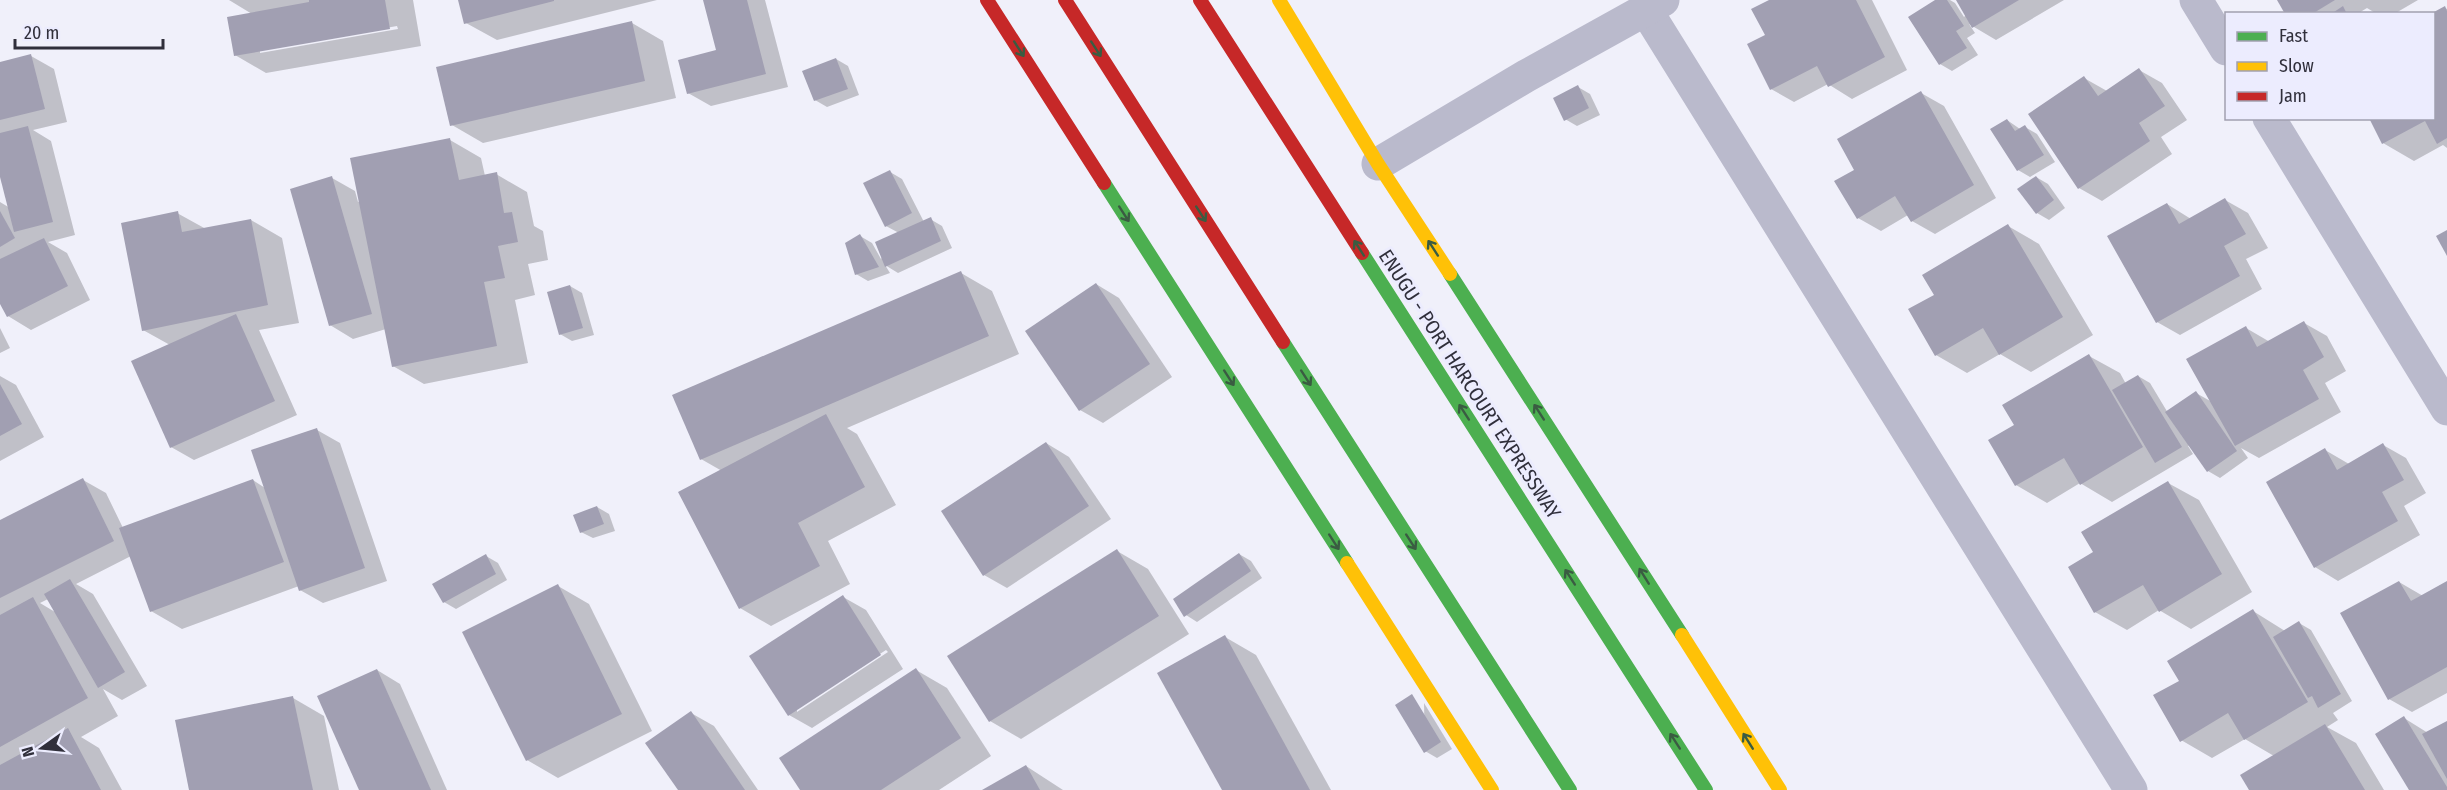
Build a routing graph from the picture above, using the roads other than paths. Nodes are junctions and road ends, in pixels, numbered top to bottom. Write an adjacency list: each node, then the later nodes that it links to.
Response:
1 (987, 0): 11 (main road, one-way to 11)
2 (1065, 0): 12 (main road, one-way to 12)
3 (1200, 0): 13 (main road, ENUGU - PORT HARCOURT EXPRESSWAY, one-way to 3)
4 (1279, 0): 9 (main road)
5 (2196, 0): 7 (street)
6 (1654, 5): 9 (street); 15 (street)
7 (2225, 47)
8 (2270, 120): 10 (street)
9 (1378, 164): 14 (main road, one-way to 9)
10 (2447, 409)
11 (1492, 790)
12 (1569, 790)
13 (1706, 790)
14 (1780, 790)
15 (2131, 790)

